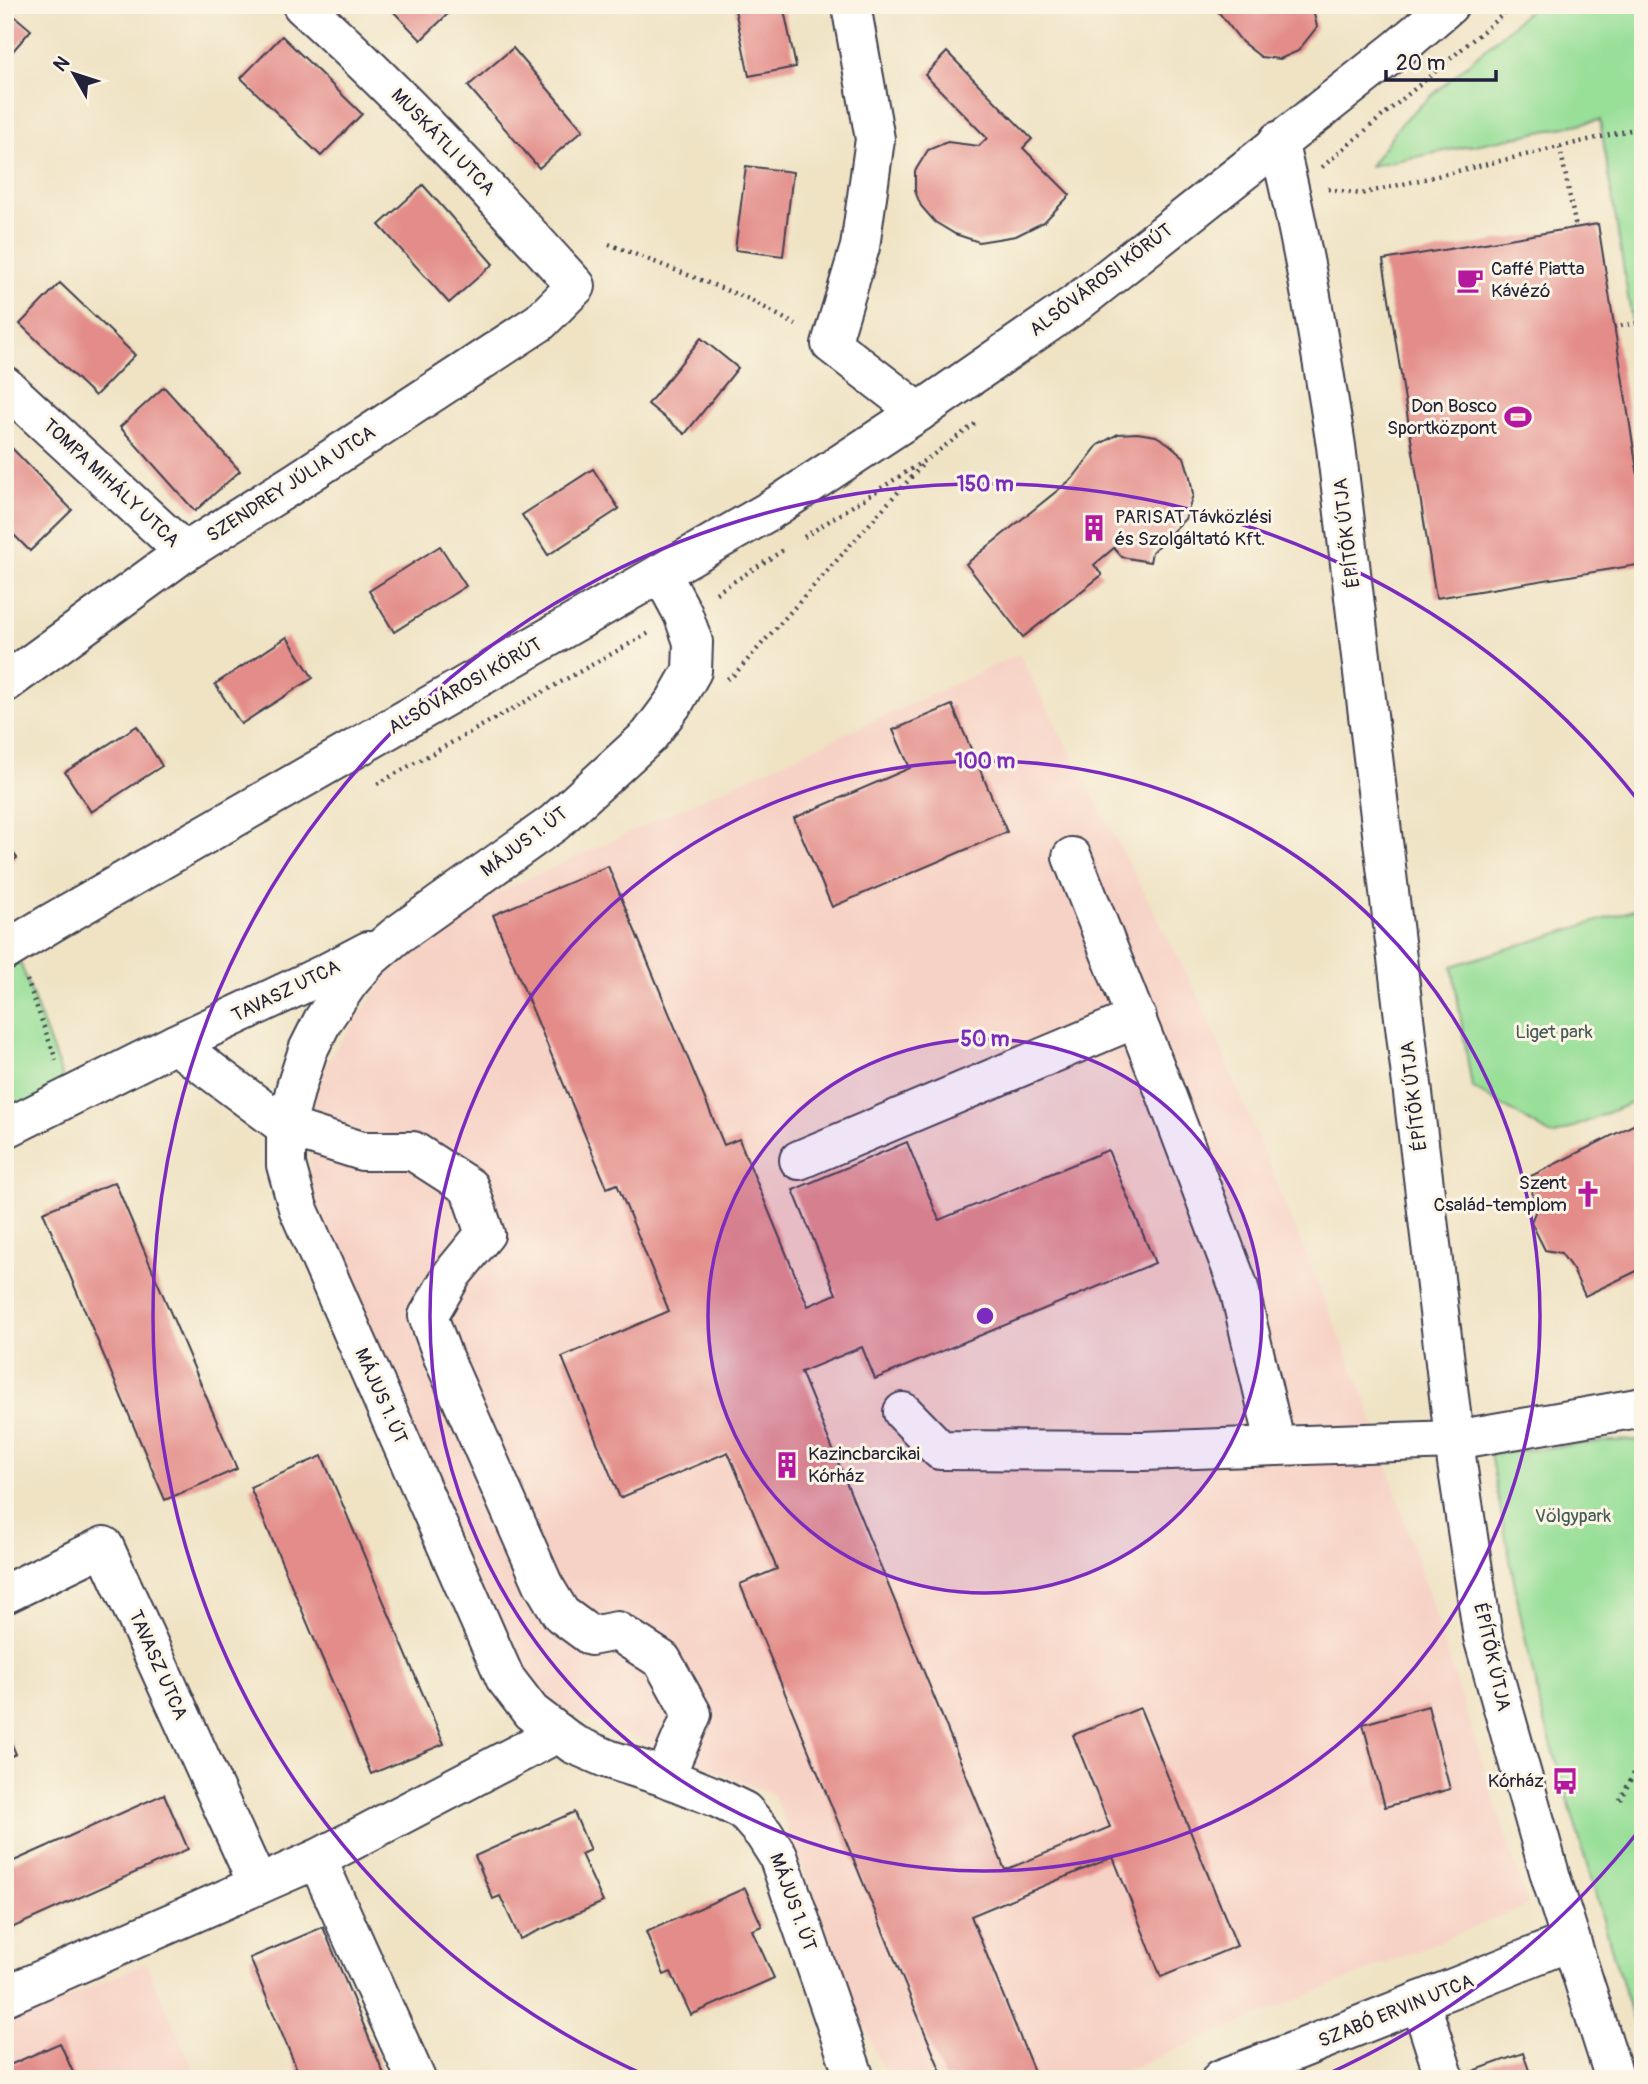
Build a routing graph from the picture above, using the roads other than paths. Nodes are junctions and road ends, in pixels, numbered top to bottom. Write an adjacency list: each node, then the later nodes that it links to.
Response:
1 (302, 5): 5 (street, MUSKÁTLI UTCA)
2 (851, 5): 7 (street)
3 (1450, 5): 4 (street, ALSÓVÁROSI KÖRÚT)
4 (1278, 141): 7 (street, ALSÓVÁROSI KÖRÚT); 21 (street, ÉPÍTŐK ÚTJA)
5 (576, 286): 8 (street, SZENDREY JÚLIA UTCA)
6 (5, 386): 8 (street, TOMPA MIHÁLY UTCA)
7 (919, 412): 9 (street, ALSÓVÁROSI KÖRÚT)
8 (186, 552): 10 (street, SZENDREY JÚLIA UTCA)
9 (662, 573): 12 (street, MÁJUS 1. ÚT); 13 (street, ALSÓVÁROSI KÖRÚT)
10 (5, 683)
11 (1072, 857): 14 (street)
12 (397, 935): 15 (street, TAVASZ UTCA); 16 (street, MÁJUS 1. ÚT)
13 (10, 948)
14 (1137, 1018): 18 (street); 22 (street)
15 (175, 1044): 16 (street); 17 (street, TAVASZ UTCA)
16 (286, 1127): 24 (street, MÁJUS 1. ÚT); 25 (street)
17 (5, 1129)
18 (799, 1160)
19 (1643, 1407): 21 (street)
20 (903, 1412): 22 (street)
21 (1455, 1440): 22 (street); 28 (street, ÉPÍTŐK ÚTJA)
22 (1276, 1446)
23 (5, 1594): 27 (street, TAVASZ UTCA)
24 (558, 1733): 25 (street, MÁJUS 1. ÚT); 26 (street)
25 (665, 1777): 32 (street, MÁJUS 1. ÚT)
26 (317, 1860): 27 (street); 31 (street)
27 (258, 1885): 29 (street)
28 (1571, 1941): 30 (street, SZABÓ ERVIN UTCA); 35 (street, ÉPÍTŐK ÚTJA)
29 (5, 1996)
30 (1420, 2001): 33 (street, SZABÓ ERVIN UTCA); 34 (street)
31 (415, 2079)
32 (855, 2079)
33 (1221, 2079)
34 (1445, 2079)
35 (1615, 2079)

